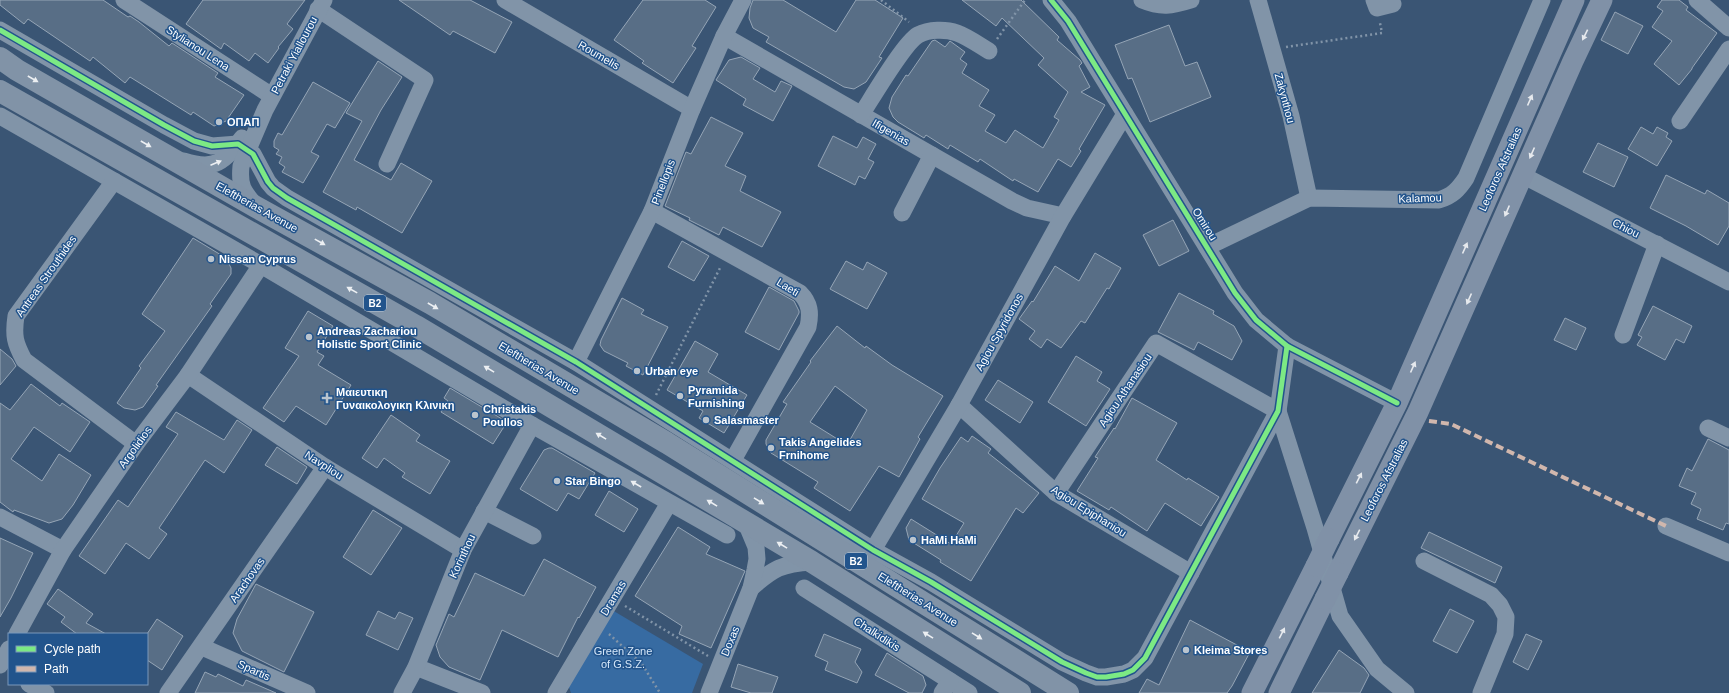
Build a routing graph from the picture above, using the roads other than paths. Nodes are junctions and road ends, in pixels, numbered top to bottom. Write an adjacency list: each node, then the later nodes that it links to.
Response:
1 (124, 0): 22 (street, Stylianou Lena)
2 (505, 0): 23 (street, Roumelis)
3 (743, 0): 17 (street, Pinellopis)
4 (1051, 0): 24 (street, Omirou)
5 (1142, 0): 6 (street)
6 (1191, 0)
7 (1258, 0): 34 (street, Zakynthou)
8 (1542, 0): 34 (street, Kalamou)
9 (1574, 0): 47 (main road, Leoforos Afstralias, one-way to 9)
10 (1602, 0): 32 (main road, Leoforos Afstralias, one-way to 32)
11 (1697, 0): 15 (street)
12 (1376, 4): 13 (street)
13 (1393, 4)
14 (321, 5): 22 (street, Petraki Yiallourou); 31 (street)
15 (1729, 28)
16 (0, 30): 28 (street)
17 (724, 36): 23 (street, Pinellopis); 25 (street, Ifigenias)
18 (1729, 49): 27 (street)
19 (989, 51): 25 (street)
20 (0, 58): 29 (highway, Eleftherias Avenue / B2, one-way to 29)
21 (0, 91): 60 (highway, B2, one-way to 21)
22 (268, 103): 28 (street, Petraki Yiallourou)
23 (692, 109): 36 (street, Pinellopis)
24 (1125, 114): 38 (street, Agiou Spyridonos); 40 (street, Omirou)
25 (862, 115): 30 (street, Ifigenias)
26 (0, 116): 33 (street)
27 (1680, 121)
28 (243, 146): 29 (street, Petraki Yiallourou, one-way to 28); 35 (street, Petraki Yiallourou); 45 (street)
29 (165, 155): 35 (highway, Eleftherias Avenue / B2)
30 (932, 155): 37 (street); 38 (street, Ifigenias)
31 (387, 164)
32 (1522, 175): 39 (street, Chiou); 92 (main road, Leoforos Afstralias, one-way to 92, bridge)
33 (114, 180): 41 (street); 53 (street, Antreas Strouthides)
34 (1309, 198): 40 (street, Kalamou)
35 (256, 207): 90 (highway, Eleftherias Avenue / B2, one-way to 90)
36 (652, 211): 45 (street, Pinellopis); 54 (street, Laeti)
37 (902, 213)
38 (1063, 216): 48 (street, Agiou Spyridonos)
39 (1657, 244): 42 (street, Chiou); 43 (street)
40 (1207, 247): 44 (street, Omirou)
41 (261, 265): 46 (street, Argolidios); 50 (street)
42 (1729, 282)
43 (1623, 335)
44 (1287, 346): 47 (street, Omirou); 49 (street)
45 (576, 362): 54 (street)
46 (188, 375): 53 (street, Argolidios); 55 (street, Navpliou)
47 (1397, 403): 91 (main road, Leoforos Afstralias, one-way to 47, bridge)
48 (959, 405): 56 (street, Agiou Epiphaniou); 66 (street, Agiou Spyridonos)
49 (1278, 410): 56 (street, Agiou Athanasiou); 70 (street); 93 (street)
50 (532, 425): 57 (street, one-way to 50); 58 (street, Korinthou)
51 (1708, 428): 52 (street)
52 (1729, 438)
53 (136, 444): 64 (street, Argolidios)
54 (733, 460): 66 (street)
55 (325, 467): 65 (street, Navpliou); 74 (street, Arachovas)
56 (1056, 493): 70 (street, Agiou Epiphaniou)
57 (669, 503): 62 (street); 86 (street, Dramas)
58 (484, 511): 63 (street); 65 (street, Korinthou)
59 (0, 517): 64 (street)
60 (746, 523): 69 (highway, B2, one-way to 60); 71 (street, Doxas)
61 (1666, 526): 67 (street)
62 (727, 535)
63 (533, 536)
64 (63, 550): 73 (street, Argolidios)
65 (462, 550): 77 (street, Korinthou)
66 (873, 550): 70 (street)
67 (1729, 553)
68 (1424, 561): 94 (street)
69 (812, 562): 71 (street, Doxas); 89 (highway, B2, one-way to 69)
70 (1191, 573)
71 (751, 588): 87 (street, Doxas)
72 (804, 588): 80 (street, Chalkidikis)
73 (18, 633)
74 (202, 647): 82 (street, Arachovas); 83 (street, Spartis)
75 (8, 651): 76 (street)
76 (0, 666): 78 (street)
77 (416, 667): 84 (street, Korinthou); 85 (street)
78 (8, 672)
79 (31, 685): 81 (street)
80 (946, 687): 88 (street, Chalkidikis)
81 (46, 693)
82 (168, 693)
83 (307, 693)
84 (402, 693)
85 (482, 693)
86 (556, 693)
87 (709, 693)
88 (969, 693)
89 (1020, 693)
90 (1068, 693)
91 (1252, 693)
92 (1279, 693)
93 (1406, 693)
94 (1481, 693)

